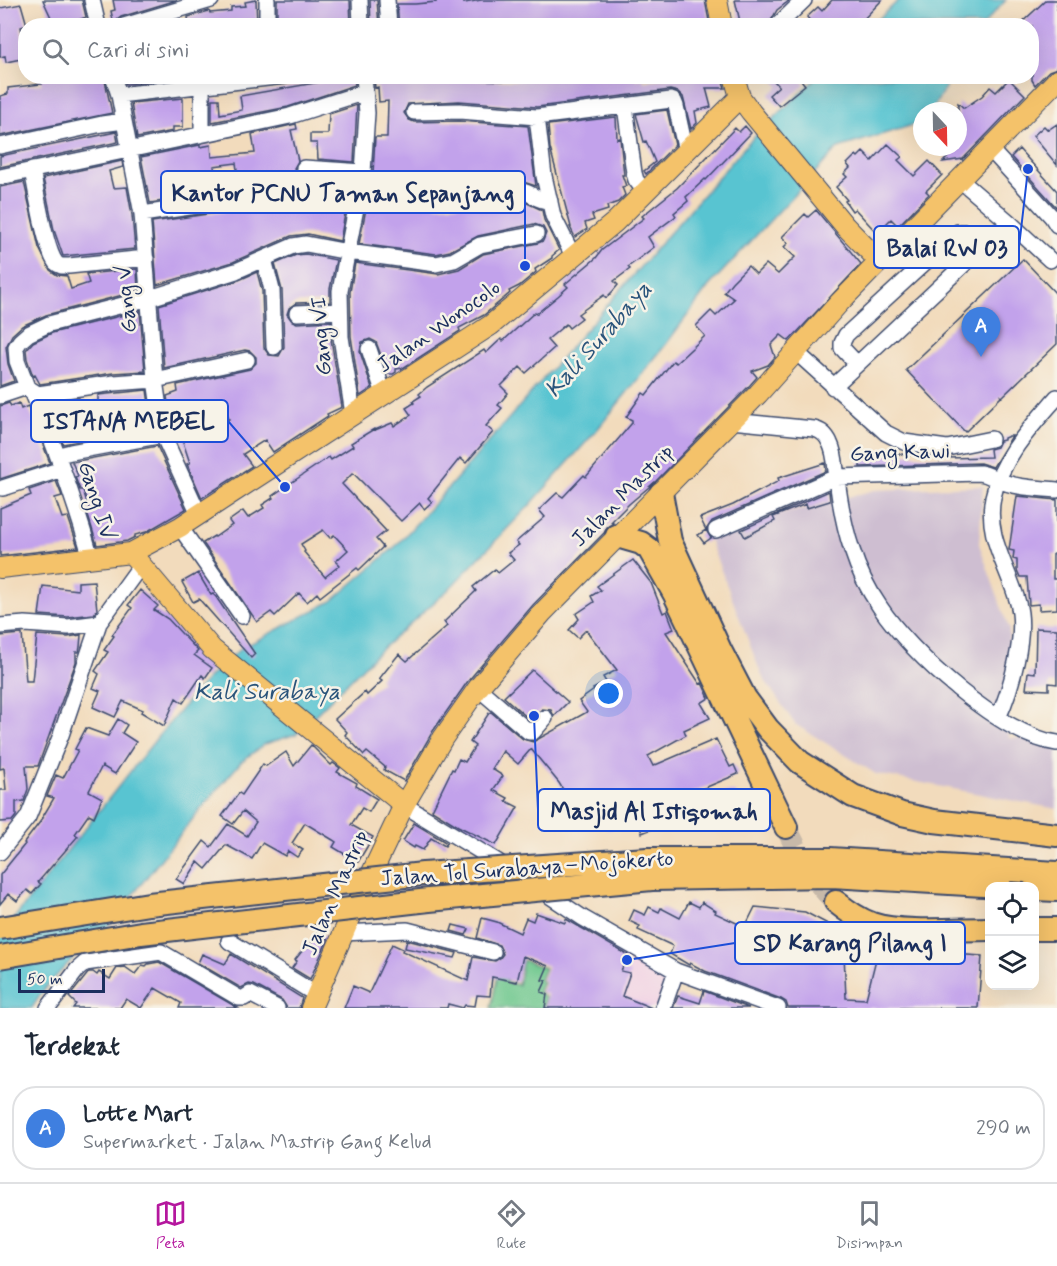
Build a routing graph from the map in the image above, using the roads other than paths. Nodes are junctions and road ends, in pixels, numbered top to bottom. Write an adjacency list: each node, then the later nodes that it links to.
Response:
1 (92, 0): 8 (street)
2 (211, 0): 9 (street)
3 (267, 0): 10 (street)
4 (360, 0): 11 (street)
5 (387, 0): 12 (street)
6 (717, 0): 13 (main road)
7 (804, 0): 14 (street)
8 (96, 18)
9 (177, 18)
10 (267, 18)
11 (361, 18)
12 (388, 18)
13 (720, 18)
14 (785, 18)
15 (1057, 80): 32 (main road, Jalan Mastrip)
16 (116, 84): 24 (street, Gang V)
17 (173, 84): 24 (street)
18 (196, 84): 22 (street)
19 (211, 84): 22 (street)
20 (364, 84): 23 (street, Gang VI)
21 (737, 84): 25 (main road)
22 (202, 85): 30 (street)
23 (365, 93): 30 (street); 37 (street, Gang VI)
24 (119, 95): 29 (street, Gang V)
25 (745, 104): 34 (main road, Jalan Wonocolo); 54 (main road)
26 (625, 106): 28 (street); 34 (street); 40 (street)
27 (414, 112): 28 (street)
28 (537, 117): 43 (street)
29 (124, 122): 31 (street); 33 (street, Gang V)
30 (202, 134): 33 (street)
31 (0, 146)
32 (989, 148): 39 (main road, Jalan Mastrip); 46 (street)
33 (129, 149): 36 (street); 44 (street, Gang V)
34 (686, 152): 40 (main road, Jalan Wonocolo)
35 (304, 168): 37 (street)
36 (32, 170): 38 (street); 51 (street)
37 (363, 172): 49 (street, Gang VI)
38 (0, 177)
39 (959, 179): 45 (street); 54 (main road, Jalan Mastrip)
40 (645, 193): 50 (main road, Jalan Wonocolo)
41 (278, 194): 44 (street)
42 (436, 196): 43 (street)
43 (550, 201): 50 (street)
44 (142, 214): 51 (street, Gang V)
45 (1010, 222): 48 (street); 53 (street)
46 (1057, 225)
47 (536, 234): 49 (street)
48 (984, 244): 62 (street); 62 (street)
49 (348, 252): 52 (street); 56 (street, Gang VI)
50 (573, 256): 66 (main road, Jalan Wonocolo)
51 (146, 258): 55 (street, Gang V)
52 (264, 259): 55 (street); 58 (street)
53 (1050, 260)
54 (879, 261): 60 (main road, Jalan Mastrip)
55 (150, 298): 63 (street, Gang V); 65 (street, Gang IV)
56 (340, 311): 57 (street); 69 (street, Gang VI)
57 (297, 312)
58 (274, 347)
59 (369, 349): 66 (street)
60 (795, 351): 64 (street); 70 (main road, Jalan Mastrip)
61 (247, 360): 63 (street)
62 (858, 364): 64 (street)
63 (155, 380): 65 (street); 71 (street, Gang V)
64 (833, 387): 72 (street)
65 (30, 389): 67 (street); 73 (street, Gang IV)
66 (384, 394): 69 (main road, Jalan Wonocolo)
67 (0, 396)
68 (1057, 397): 75 (street)
69 (353, 414): 79 (main road, Jalan Wonocolo)
70 (731, 421): 74 (street); 78 (main road, Jalan Mastrip)
71 (163, 435): 73 (street); 79 (street, Gang V)
72 (991, 438)
73 (61, 463): 76 (street); 83 (street, Gang IV)
74 (836, 477): 75 (street, Gang Kawi); 81 (street, Gang Kawi); 91 (street)
75 (998, 480): 77 (street, Gang Kawi); 91 (street)
76 (3, 488)
77 (1057, 489)
78 (661, 493): 82 (main road, Jalan Mastrip); 96 (highway)
79 (199, 514): 80 (main road, Jalan Wonocolo)
80 (180, 527): 84 (main road, Jalan Wonocolo); 86 (street)
81 (716, 530)
82 (610, 543): 89 (main road, Jalan Mastrip); 94 (street); 95 (highway)
83 (90, 558): 84 (main road); 85 (main road)
84 (136, 559): 87 (street); 93 (main road)
85 (0, 568)
86 (242, 616)
87 (99, 623): 88 (street); 97 (street)
88 (0, 626)
89 (478, 687): 90 (street); 93 (main road, Jalan Mastrip)
90 (545, 717)
91 (998, 718): 92 (street)
92 (1057, 743)
93 (404, 805): 108 (main road, Jalan Mastrip); 112 (street)
94 (766, 810)
95 (786, 827)
96 (1057, 835)
97 (0, 852)
98 (650, 869): 99 (highway, Jalan Tol Surabaya–Mojokerto); 100 (highway, Jalan Tol Surabaya–Mojokerto); 104 (highway, Jalan Tol Surabaya–Mojokerto, bridge); 111 (highway, Jalan Tol Surabaya–Mojokerto, bridge)
99 (1057, 873)
100 (985, 885)
101 (1039, 889): 102 (highway)
102 (1057, 890)
103 (836, 902): 105 (highway)
104 (0, 928)
105 (985, 929)
106 (1039, 929): 107 (highway)
107 (1057, 929)
108 (343, 933): 110 (street); 113 (main road, Jalan Mastrip)
109 (229, 941): 113 (street)
110 (493, 952)
111 (0, 957)
112 (676, 971): 116 (street); 117 (street)
113 (314, 1002)
114 (48, 1008): 115 (street)
115 (277, 1008)
116 (663, 1008)
117 (778, 1008)

